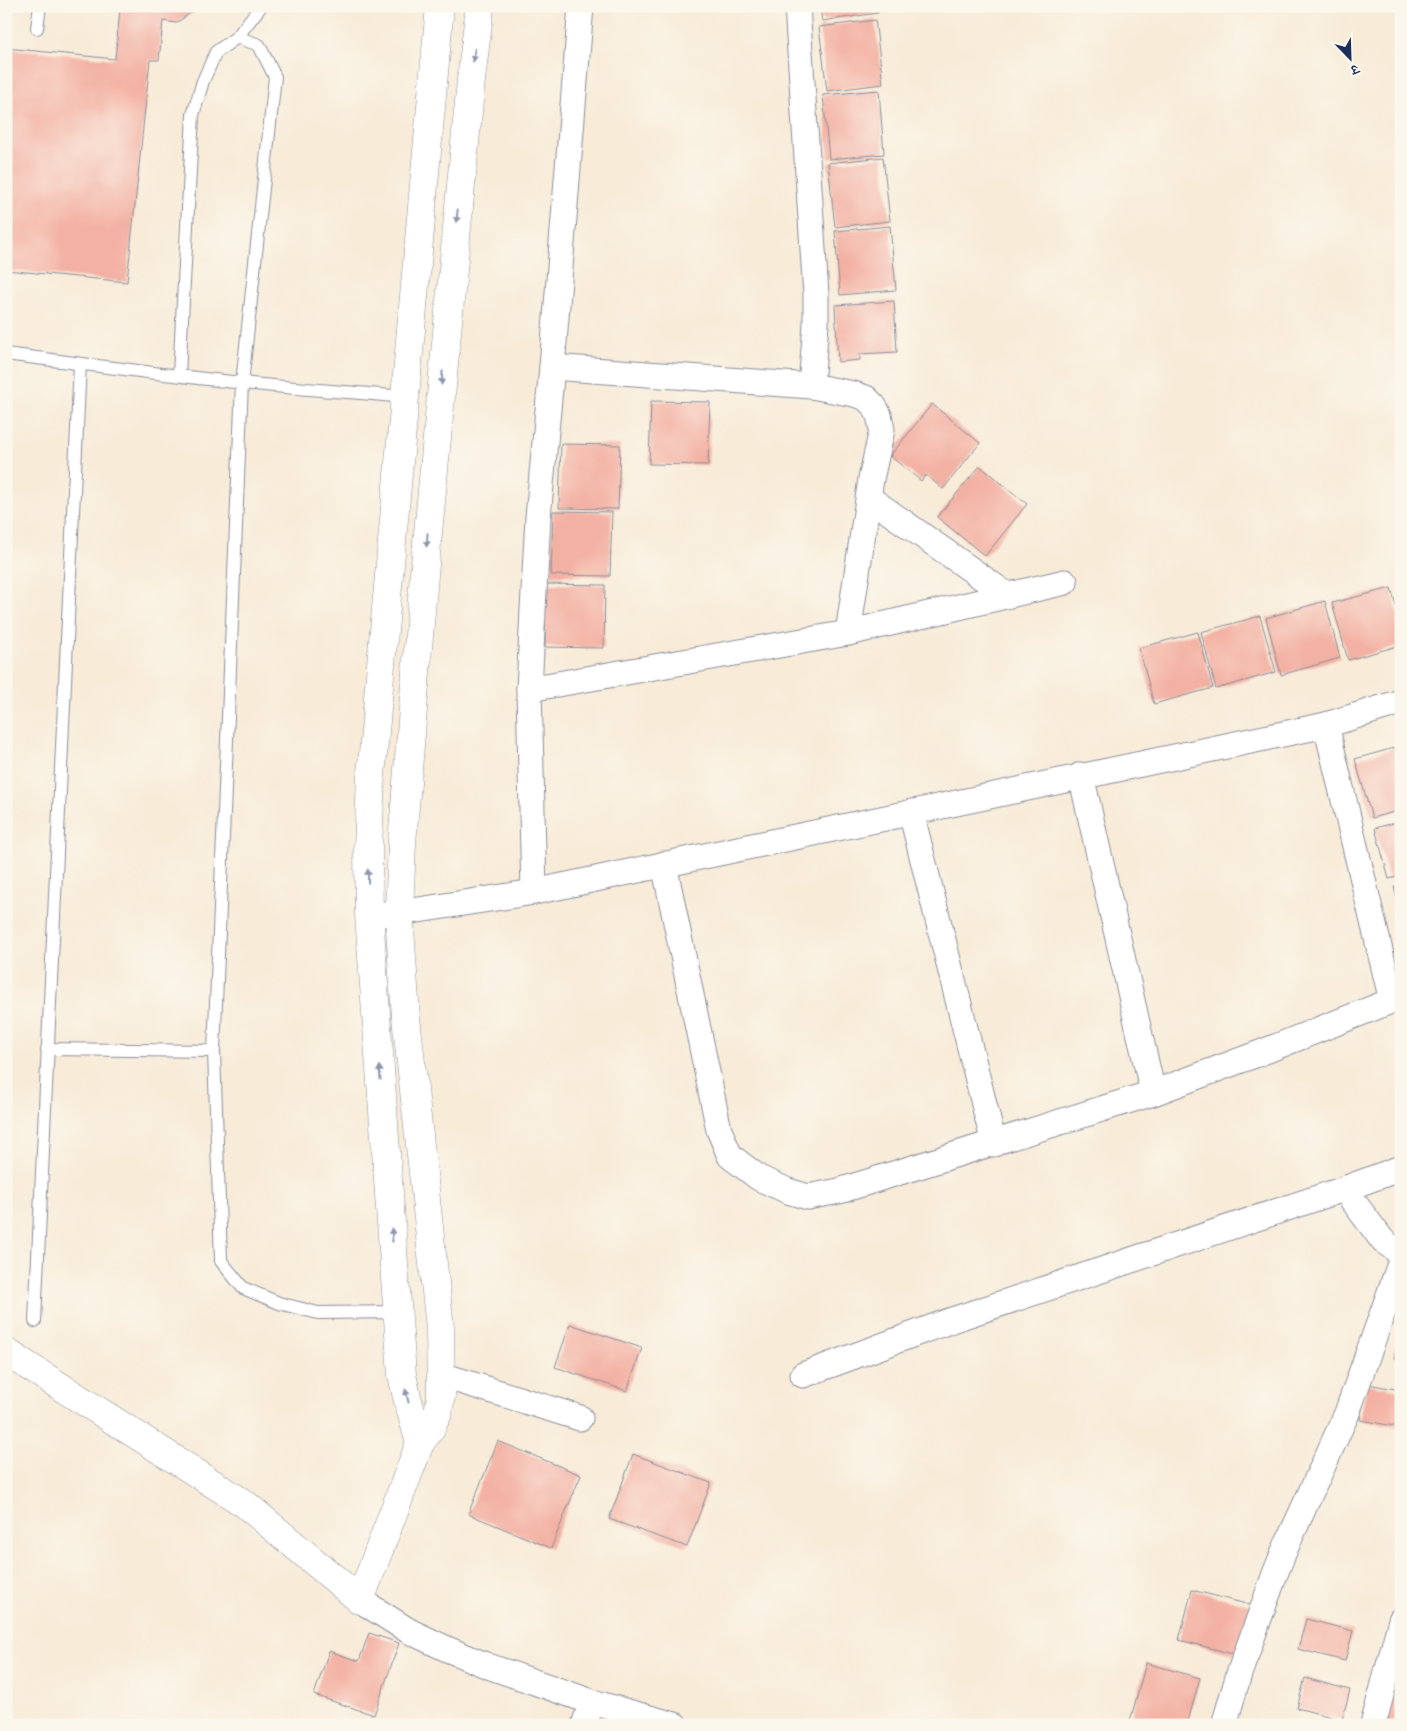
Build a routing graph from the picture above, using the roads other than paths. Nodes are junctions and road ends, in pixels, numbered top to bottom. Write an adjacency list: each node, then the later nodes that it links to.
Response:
1 (40, 6): 7 (lane)
2 (261, 6): 8 (lane)
3 (440, 6): 15 (street)
4 (480, 6): 27 (street, one-way to 27)
5 (581, 6): 11 (street)
6 (797, 6): 14 (street)
7 (37, 28)
8 (237, 37): 12 (lane); 13 (lane)
9 (6, 354): 10 (lane)
10 (80, 364): 12 (lane); 30 (lane)
11 (552, 367): 14 (street); 20 (street)
12 (178, 375): 13 (lane)
13 (242, 383): 15 (lane); 31 (lane)
14 (811, 386): 16 (street)
15 (405, 397): 28 (street, one-way to 15)
16 (869, 498): 18 (street); 19 (street)
17 (1066, 582): 18 (street)
18 (1006, 595): 19 (street)
19 (848, 633): 20 (street)
20 (529, 689): 26 (street)
21 (1401, 702): 22 (street)
22 (1326, 725): 23 (street); 29 (street)
23 (1081, 775): 24 (street); 32 (street)
24 (911, 812): 25 (street); 33 (street)
25 (664, 864): 26 (street); 33 (street)
26 (534, 892): 27 (street)
27 (399, 913): 28 (street); 41 (street)
28 (369, 915): 38 (street, one-way to 28)
29 (1396, 998): 32 (street)
30 (48, 1049): 31 (lane); 39 (lane)
31 (214, 1051): 38 (lane)
32 (1153, 1093): 33 (street)
33 (994, 1144)
34 (1401, 1168): 35 (street)
35 (1344, 1189): 36 (street); 42 (street)
36 (1401, 1253)
37 (1401, 1261): 49 (street)
38 (398, 1312): 44 (street, one-way to 38)
39 (35, 1321)
40 (6, 1352): 45 (street)
41 (441, 1375): 43 (street); 44 (street)
42 (802, 1375)
43 (580, 1418)
44 (420, 1443): 45 (street)
45 (360, 1600): 47 (street)
46 (1401, 1620): 50 (street)
47 (588, 1713): 48 (street)
48 (675, 1725)
49 (1224, 1725)
50 (1374, 1725)

